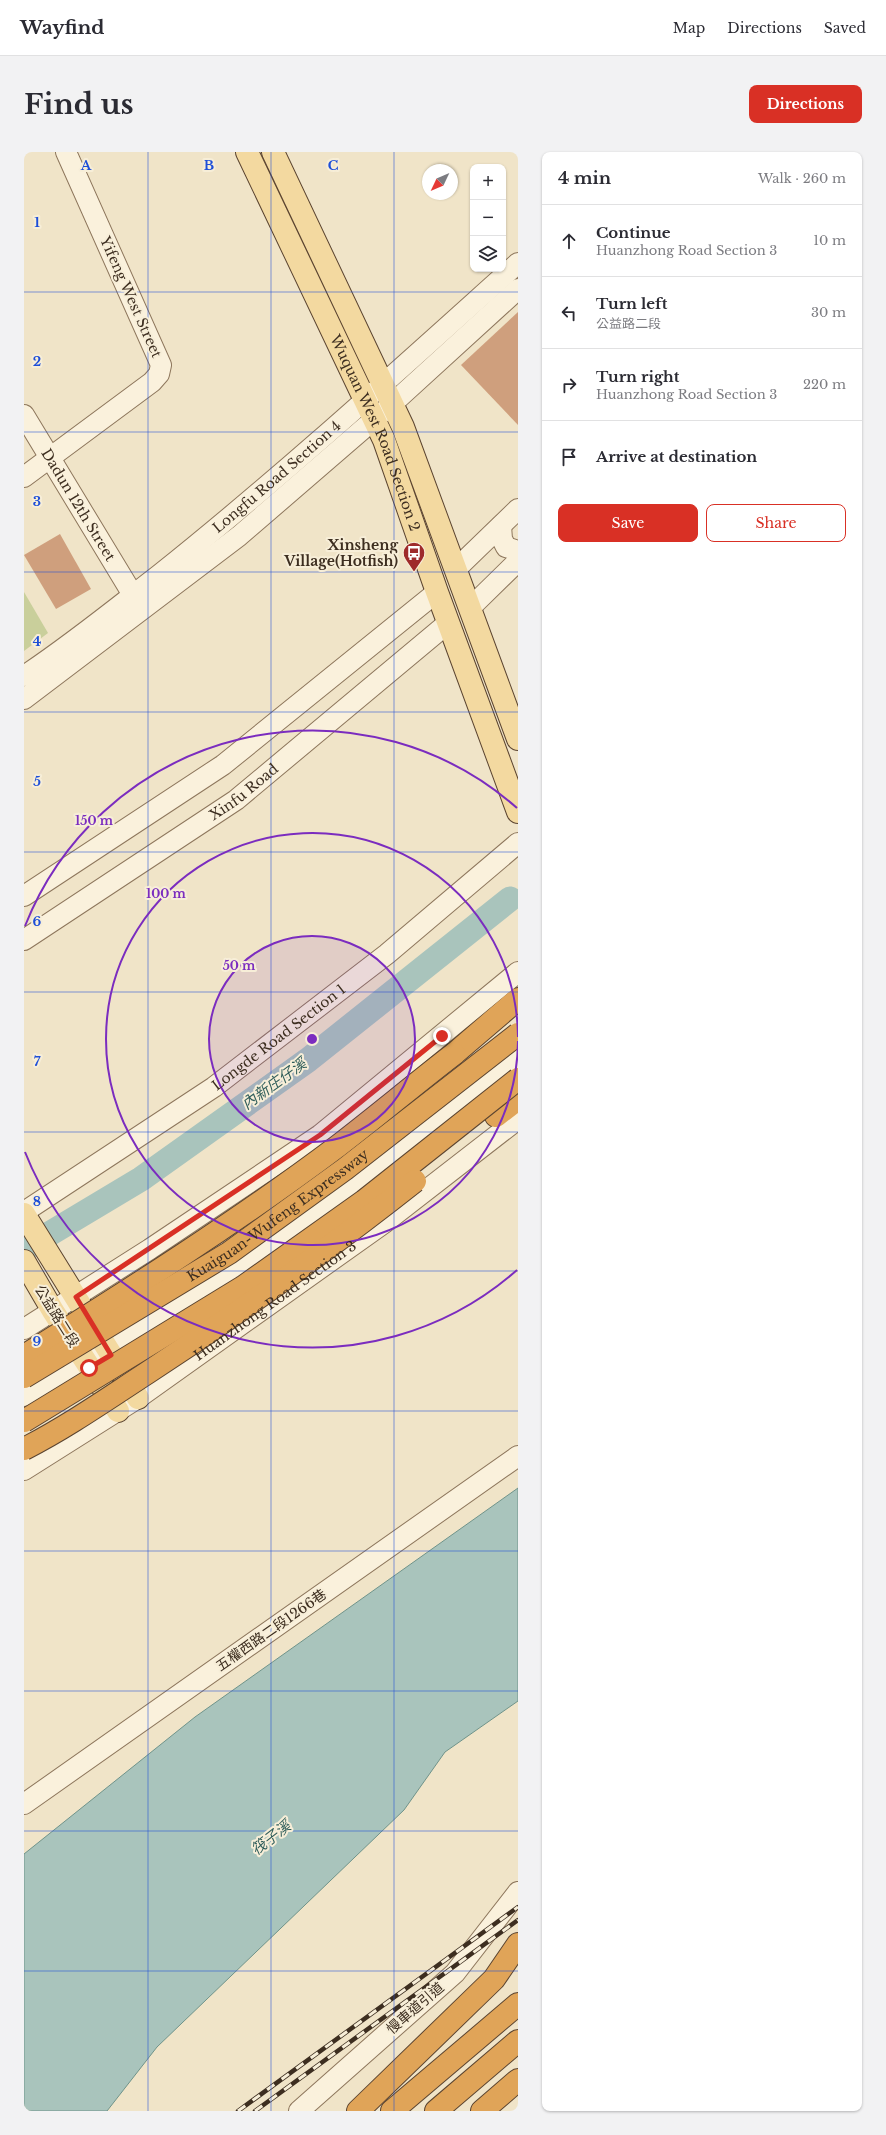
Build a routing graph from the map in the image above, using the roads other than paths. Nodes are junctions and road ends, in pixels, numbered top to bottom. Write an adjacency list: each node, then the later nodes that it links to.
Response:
1 (66, 152): 9 (street, Yifeng West Street)
2 (247, 152): 7 (main road, Wuquan West Road Section 2)
3 (273, 152): 6 (main road, Wuquan West Road Section 2)
4 (518, 263): 6 (street, Longfu Road Section 4)
5 (518, 289): 6 (street, Longfu Road Section 4)
6 (388, 395): 7 (street, Longfu Road Section 4); 15 (main road, Wuquan West Road Section 2)
7 (369, 411): 16 (main road, Wuquan West Road Section 2); 17 (street, Longfu Road Section 4); 21 (street, Longfu Road Section 4)
8 (24, 415): 9 (street, Dadun 12th Street)
9 (50, 457): 10 (street, Yifeng West Street); 17 (street, Dadun 12th Street)
10 (24, 477)
11 (518, 509): 12 (street)
12 (501, 526): 13 (street); 15 (street)
13 (518, 551)
14 (518, 561): 18 (street)
15 (456, 569): 18 (main road, Wuquan West Road Section 2)
16 (437, 592): 19 (main road, Wuquan West Road Section 2); 25 (street)
17 (133, 595): 20 (street, Longfu Road Section 4)
18 (470, 608): 22 (main road, Wuquan West Road Section 2)
19 (448, 623): 23 (main road, Wuquan West Road Section 2); 26 (street, Xinfu Road)
20 (24, 676)
21 (24, 698)
22 (518, 739)
23 (518, 812)
24 (518, 843): 35 (street, Longde Road Section 1)
25 (24, 896)
26 (24, 940)
27 (518, 972): 37 (street)
28 (518, 999): 41 (highway, bridge)
29 (518, 1034): 43 (highway, Kuaiguan-Wufeng Expressway, bridge)
30 (518, 1054): 40 (street)
31 (518, 1066): 40 (street)
32 (518, 1079): 48 (highway, bridge)
33 (518, 1099): 49 (highway, bridge)
34 (518, 1119): 45 (street, Huanzhong Road Section 3)
35 (27, 1219): 37 (main road, 公益路二段)
36 (24, 1261): 38 (main road, 公益路二段)
37 (71, 1290): 38 (street); 40 (main road, 公益路二段)
38 (49, 1304): 39 (street); 42 (main road, 公益路二段)
39 (24, 1329)
40 (108, 1351): 42 (street); 45 (main road, 公益路二段)
41 (24, 1356)
42 (87, 1364): 44 (street); 46 (street); 47 (main road, 公益路二段)
43 (24, 1377)
44 (24, 1396)
45 (138, 1398): 47 (street, Huanzhong Road Section 3)
46 (24, 1406)
47 (118, 1411): 51 (street, Huanzhong Road Section 3)
48 (24, 1421)
49 (24, 1449)
50 (518, 1456): 52 (street, 五權西路二段1266巷)
51 (24, 1470)
52 (24, 1804)
53 (518, 1892): 58 (street, 慢車道引道)
54 (518, 1944): 59 (highway)
55 (518, 2004): 60 (highway)
56 (518, 2041): 61 (highway)
57 (518, 2080): 62 (highway)
58 (299, 2111)
59 (358, 2111)
60 (392, 2111)
61 (436, 2111)
62 (482, 2111)

